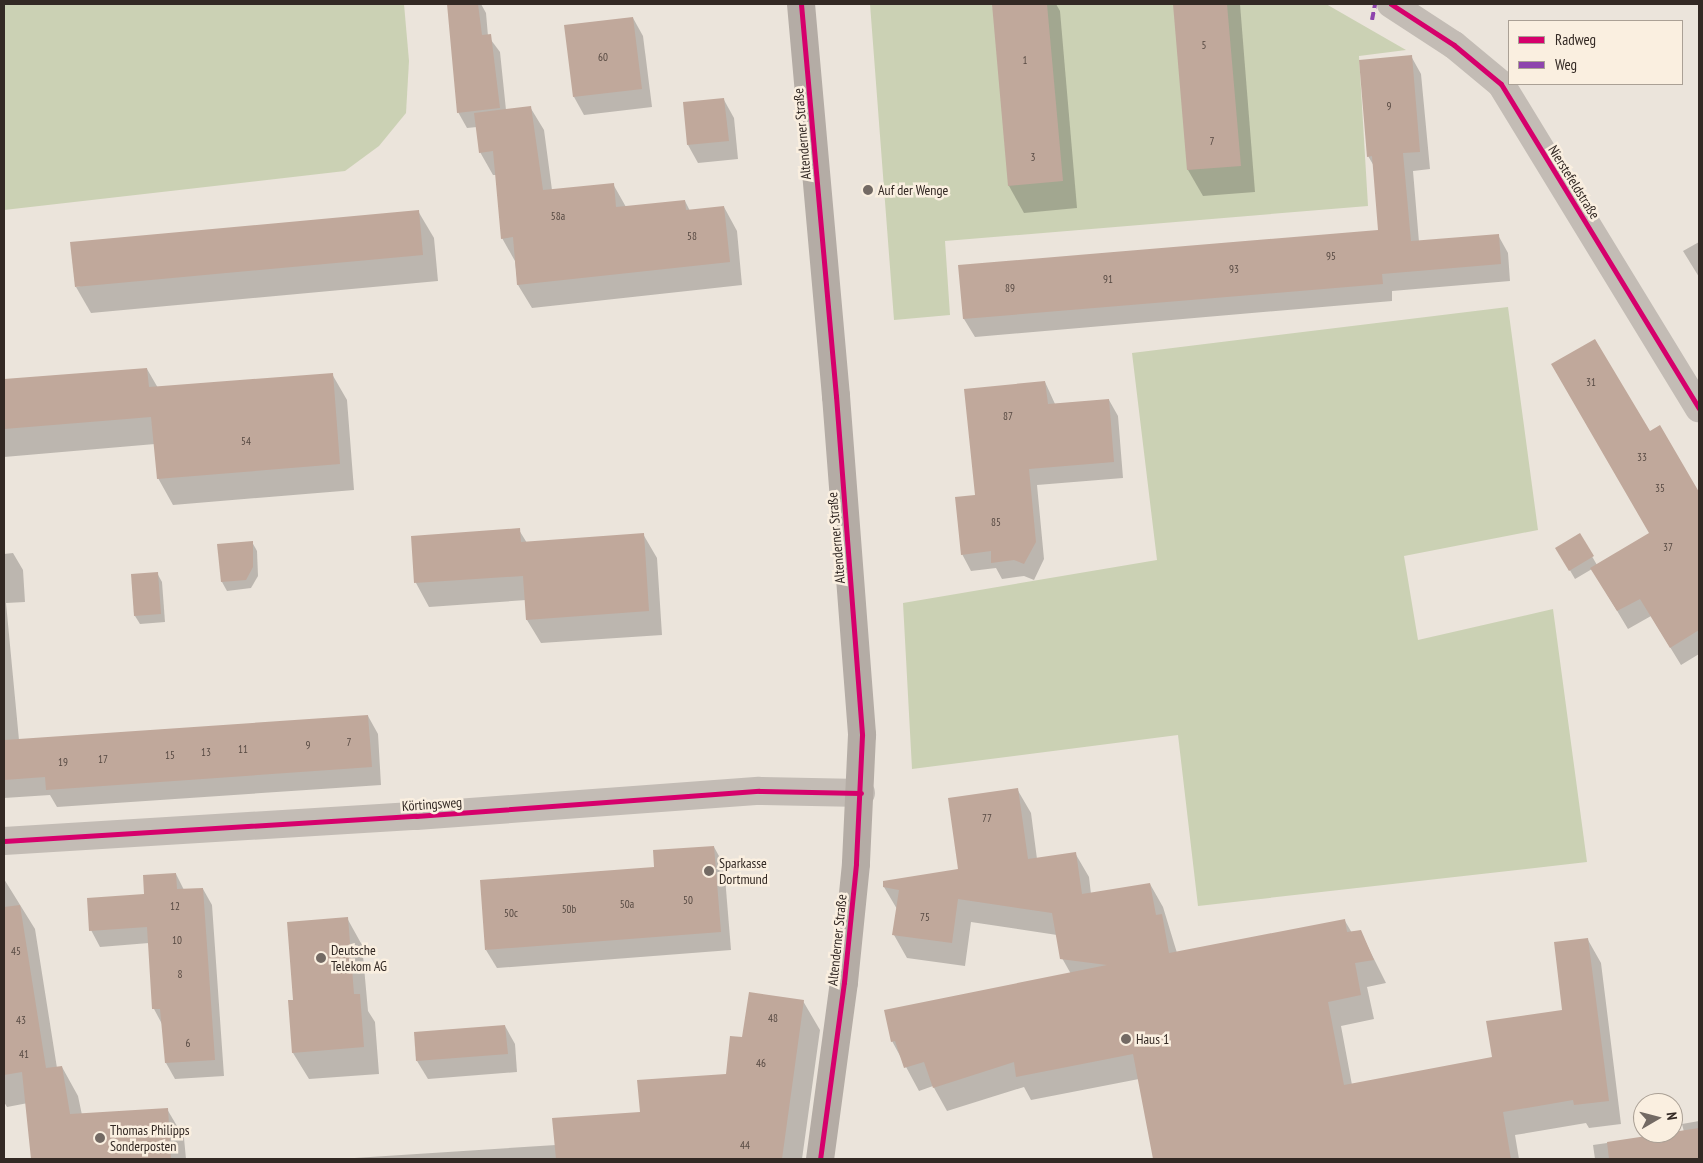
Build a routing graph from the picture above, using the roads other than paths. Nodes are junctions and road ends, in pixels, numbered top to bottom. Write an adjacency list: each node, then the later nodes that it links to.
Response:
1 (801, 4): 4 (main road, Altenderner Straße)
2 (1391, 4): 3 (street, Nierstefeldstraße)
3 (1699, 408)
4 (861, 793): 5 (street, Körtingsweg); 6 (main road, Altenderner Straße)
5 (4, 841)
6 (820, 1159)

